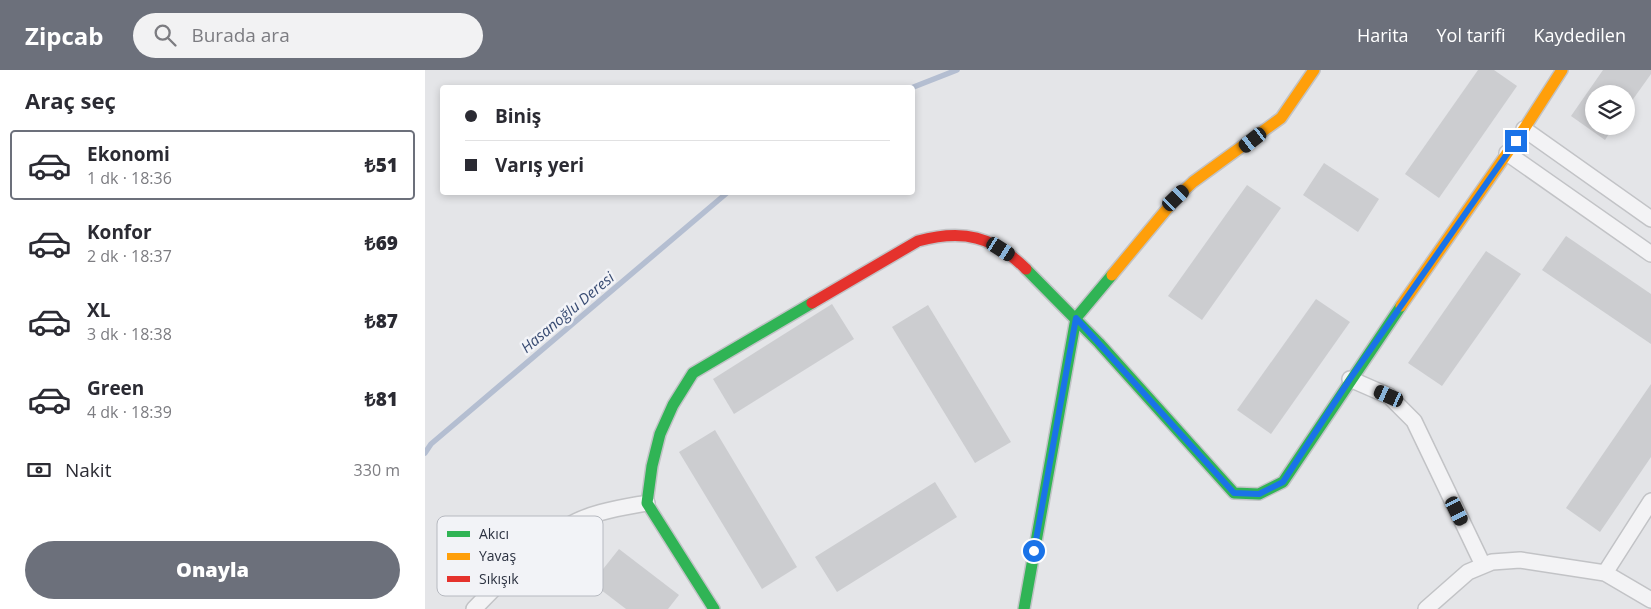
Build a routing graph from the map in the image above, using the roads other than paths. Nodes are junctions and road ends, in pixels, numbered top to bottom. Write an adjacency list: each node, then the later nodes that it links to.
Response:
1 (1314, 70): 7 (street)
2 (1562, 70): 3 (street)
3 (1524, 129): 4 (street); 5 (street)
4 (1507, 154): 6 (street); 8 (street)
5 (1651, 219)
6 (1651, 254)
7 (1076, 318): 8 (street); 10 (street); 18 (street)
8 (1350, 379): 12 (street)
9 (1651, 501): 13 (street)
10 (647, 503): 11 (street); 17 (street)
11 (591, 516)
12 (1483, 565): 13 (street); 19 (street)
13 (1605, 573): 15 (street)
14 (488, 596): 16 (street)
15 (1651, 600)
16 (474, 609)
17 (714, 609)
18 (1024, 609)
19 (1426, 609)

